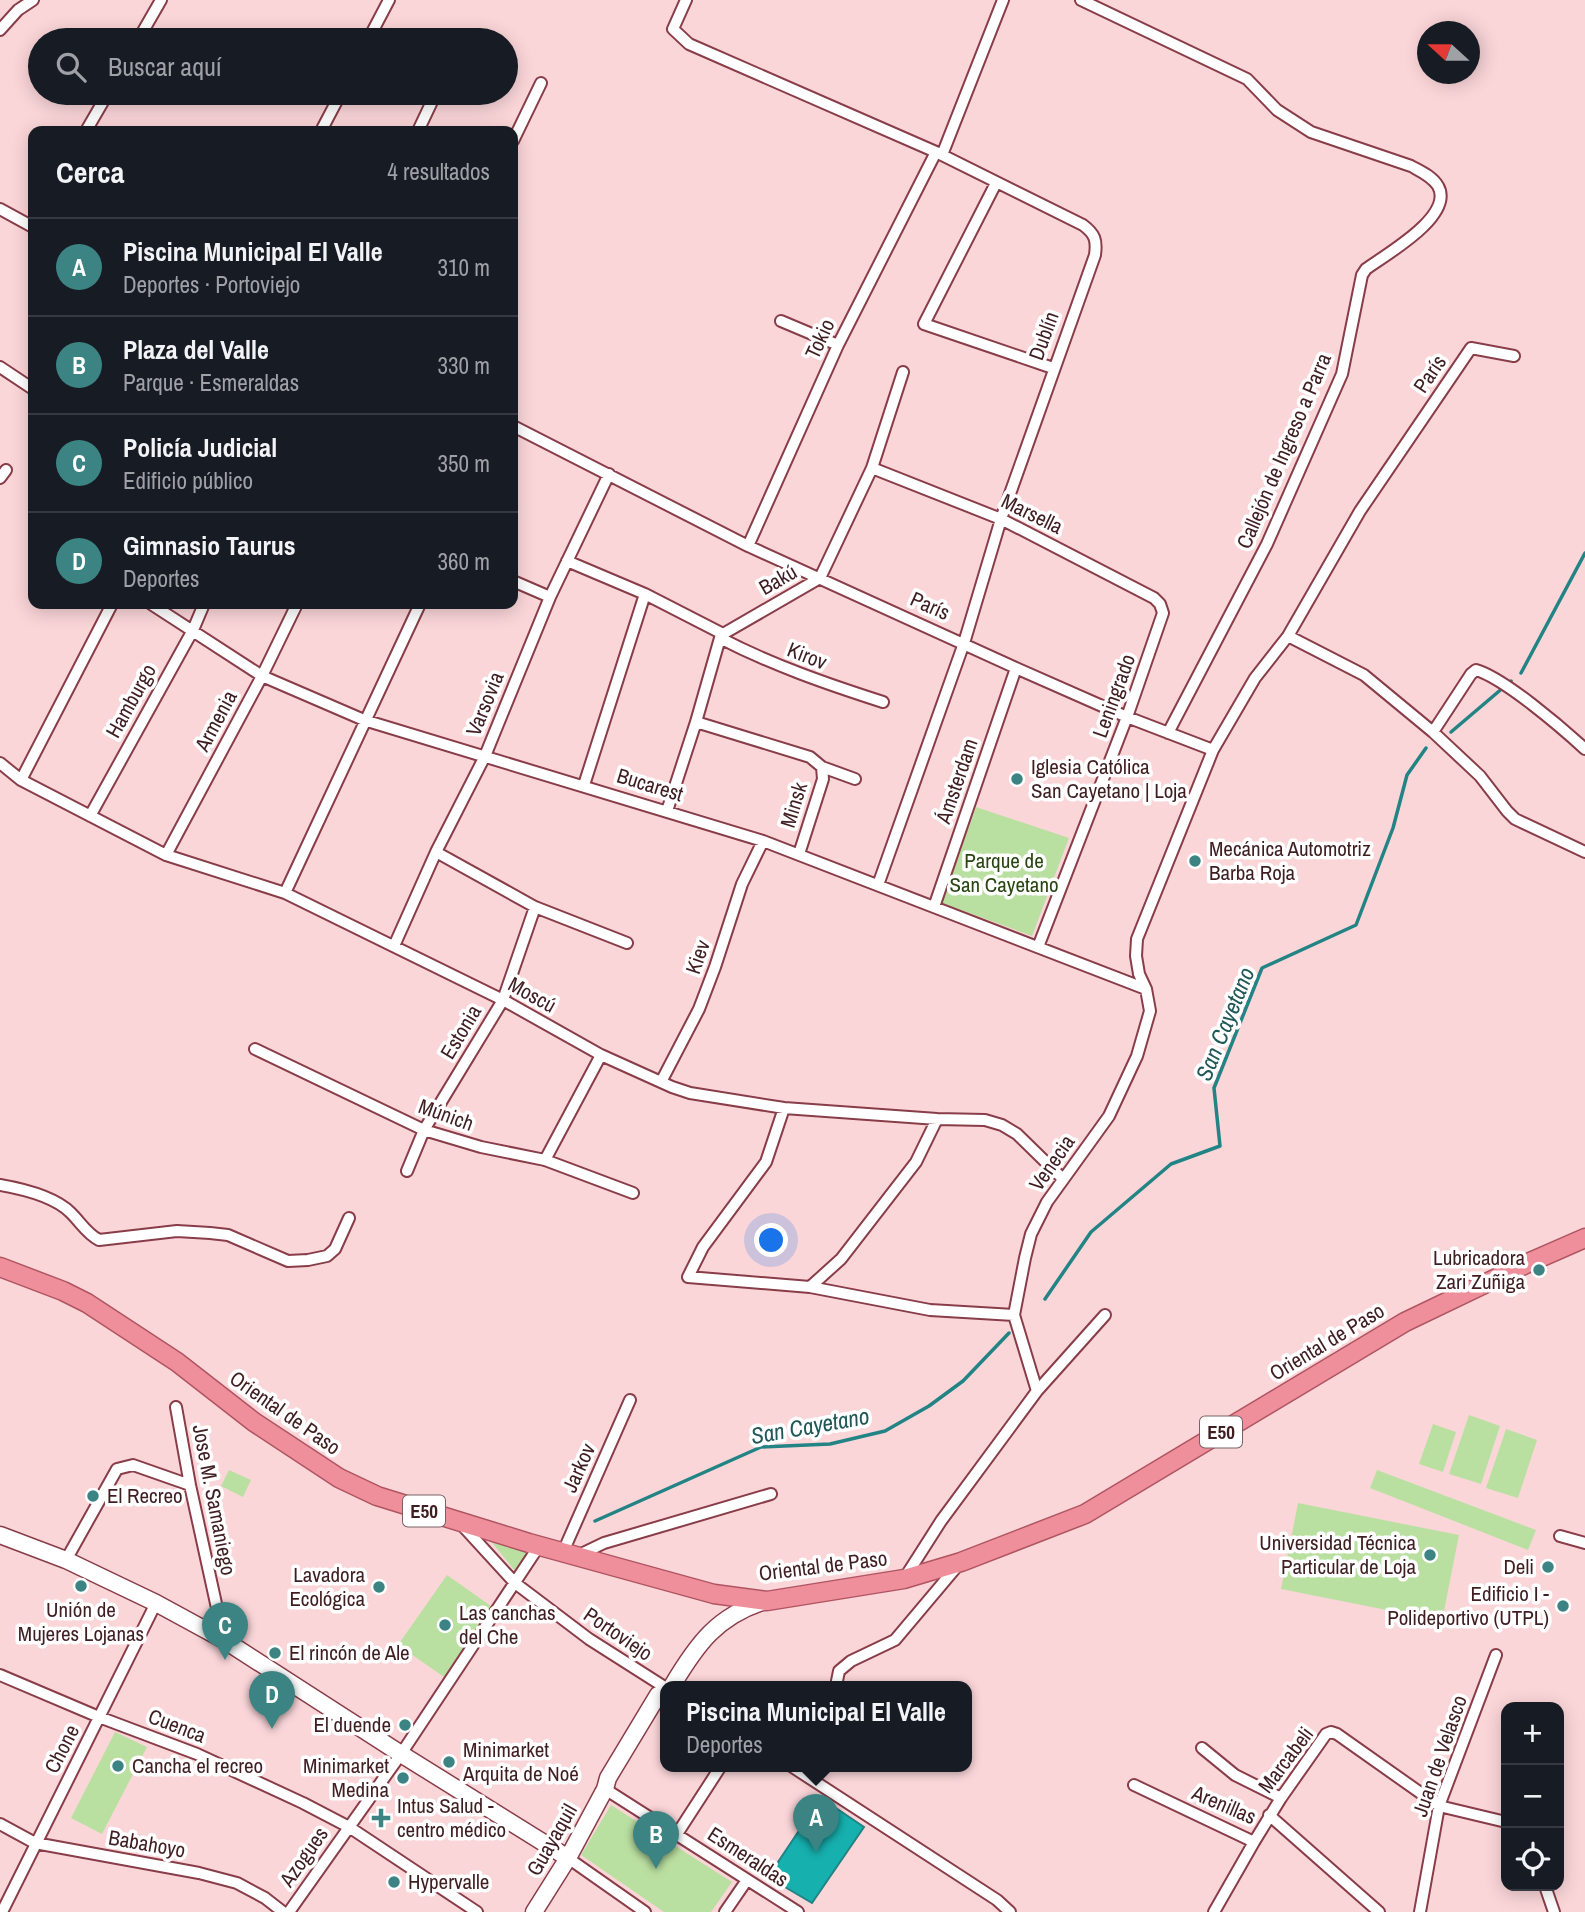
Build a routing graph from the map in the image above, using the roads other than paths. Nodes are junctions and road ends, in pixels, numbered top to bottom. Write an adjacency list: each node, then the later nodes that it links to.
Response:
1 (33, 0): 9 (street)
2 (161, 0): 7 (street)
3 (389, 0): 8 (street)
4 (686, 0): 18 (street, Dublín)
5 (1003, 0): 18 (street, Tokio)
6 (1081, 0): 55 (street, Callejón de Ingreso a Parra)
7 (145, 28)
8 (374, 28)
9 (0, 30)
10 (541, 83): 17 (street)
11 (101, 105): 14 (street)
12 (335, 105): 15 (street)
13 (430, 105): 16 (street)
14 (89, 126)
15 (324, 126)
16 (420, 126)
17 (518, 131)
18 (939, 154): 19 (street, Dublín); 23 (street, Tokio)
19 (996, 183): 26 (street, Dublín); 26 (street)
20 (0, 209): 21 (street)
21 (28, 222)
22 (781, 321): 23 (street)
23 (838, 345): 33 (street, Tokio)
24 (1514, 356): 47 (street, París)
25 (0, 367): 28 (street)
26 (1053, 368): 32 (street, Dublín)
27 (903, 372): 30 (street, Bakú)
28 (28, 386)
29 (518, 428): 31 (street, París)
30 (872, 468): 32 (street, Marsella); 35 (street, Bakú)
31 (609, 474): 33 (street, París); 34 (street, Varsovia)
32 (1001, 519): 44 (street, Marsella); 48 (street, Dublín)
33 (748, 546): 35 (street, París)
34 (567, 561): 37 (street, Kirov); 38 (street, Varsovia)
35 (820, 578): 46 (street, Bakú); 48 (street, París)
36 (518, 583): 38 (street)
37 (645, 594): 46 (street, Kirov); 64 (street)
38 (550, 597): 59 (street, Varsovia)
39 (109, 609): 63 (street)
40 (159, 609): 45 (street, Bucarest)
41 (202, 609): 45 (street, Hamburgo)
42 (295, 609): 50 (street, Armenia)
43 (418, 609): 53 (street)
44 (1163, 613): 52 (street, Leningrado)
45 (192, 630): 50 (street, Bucarest); 66 (street, Hamburgo)
46 (721, 636): 51 (street, Kirov); 54 (street)
47 (1287, 636): 56 (street); 58 (street, París)
48 (964, 643): 49 (street, París); 72 (street, Dublín)
49 (1016, 668): 52 (street, París); 75 (street, Ámsterdam)
50 (262, 676): 53 (street, Bucarest); 70 (street, Armenia)
51 (883, 702)
52 (1127, 717): 55 (street, París); 78 (street, Leningrado)
53 (364, 720): 59 (street, Bucarest); 73 (street)
54 (696, 722): 61 (street); 65 (street)
55 (1168, 733): 58 (street, París)
56 (1433, 733): 57 (street); 69 (street)
57 (1585, 748)
58 (1213, 750): 79 (street, Venecia)
59 (485, 756): 64 (street, Bucarest); 68 (street, Varsovia)
60 (0, 763): 63 (street, Moscú)
61 (822, 767): 62 (street); 71 (street, Minsk)
62 (855, 779)
63 (21, 780): 66 (street, Moscú)
64 (584, 785): 65 (street, Bucarest)
65 (667, 811): 67 (street, Bucarest)
66 (90, 817): 70 (street, Moscú)
67 (763, 841): 71 (street, Bucarest); 83 (street, Kiev)
68 (436, 852): 74 (street); 77 (street, Varsovia)
69 (1585, 852)
70 (166, 855): 73 (street, Moscú)
71 (799, 855): 72 (street, Bucarest)
72 (878, 885): 75 (street, Bucarest)
73 (285, 892): 77 (street, Moscú)
74 (535, 906): 76 (street); 80 (street, Estonia)
75 (934, 907): 78 (street, Bucarest)
76 (627, 943)
77 (394, 946): 80 (street, Moscú)
78 (1038, 947): 79 (street, Bucarest)
79 (1146, 989): 89 (street, Venecia)
80 (503, 1000): 82 (street, Moscú); 86 (street, Estonia)
81 (255, 1049): 86 (street, Múnich)
82 (601, 1055): 83 (street, Moscú); 87 (street)
83 (661, 1082): 84 (street, Moscú)
84 (783, 1108): 85 (street, Moscú); 95 (street)
85 (937, 1119): 89 (street, Moscú); 95 (street)
86 (424, 1130): 87 (street, Múnich); 88 (street, Estonia)
87 (545, 1160): 91 (street, Múnich)
88 (407, 1171)
89 (1062, 1178): 96 (street, Venecia)
90 (0, 1185): 92 (street)
91 (633, 1193)
92 (349, 1219)
93 (1585, 1238): 110 (highway, Oriental de Paso / E50)
94 (0, 1267): 103 (highway, Oriental de Paso / E50)
95 (810, 1287): 96 (street)
96 (1014, 1315): 98 (street, Venecia)
97 (1105, 1315): 98 (street)
98 (1037, 1391): 111 (street)
99 (630, 1400): 108 (street, Jarkov)
100 (176, 1407): 101 (street, Jose M. Samaniego)
101 (190, 1485): 109 (street); 115 (street, Jose M. Samaniego)
102 (771, 1494): 108 (street)
103 (460, 1523): 107 (highway, Oriental de Paso / E50); 112 (street, Portoviejo)
104 (0, 1535): 109 (main road)
105 (1560, 1536): 106 (street)
106 (1585, 1543)
107 (539, 1546): 108 (highway, Oriental de Paso / E50); 112 (street, Azogues)
108 (570, 1554): 113 (highway, Oriental de Paso / E50)
109 (66, 1560): 114 (main road)
110 (961, 1562): 111 (highway, Oriental de Paso / E50); 119 (street)
111 (904, 1579): 113 (highway, Oriental de Paso / E50)
112 (515, 1584): 120 (street, Portoviejo); 125 (street, Azogues)
113 (766, 1601): 118 (main road)
114 (156, 1603): 115 (main road); 123 (street, Chone)
115 (224, 1640): 125 (main road)
116 (1496, 1655): 131 (street, Juan de Velasco)
117 (0, 1675): 123 (street, Cuenca)
118 (675, 1681)
119 (837, 1681)
120 (660, 1686)
121 (660, 1694): 129 (main road, Guayaquil)
122 (660, 1713): 129 (main road, Guayaquil)
123 (99, 1717): 135 (street, Cuenca); 138 (street, Chone)
124 (1202, 1748): 130 (street)
125 (401, 1755): 135 (street, Azogues); 139 (main road)
126 (717, 1772): 136 (street)
127 (800, 1772): 150 (street)
128 (1134, 1785): 137 (street, Arenillas)
129 (605, 1789): 136 (street, Esmeraldas); 139 (main road, Guayaquil)
130 (1281, 1798): 131 (street, Marcabeli); 132 (street, Marcabeli)
131 (1439, 1806): 133 (street); 153 (street, Juan de Velasco)
132 (1269, 1815): 137 (street, Arenillas); 152 (street, Arenillas)
133 (1501, 1821)
134 (0, 1824): 138 (street, Babahoyo)
135 (349, 1827): 145 (street, Azogues); 146 (street, Cuenca)
136 (677, 1834): 140 (street, Esmeraldas)
137 (1254, 1842): 151 (street)
138 (36, 1843): 143 (street, Chone); 144 (street, Babahoyo)
139 (568, 1858): 142 (street); 147 (main road, Guayaquil)
140 (747, 1880): 148 (street); 149 (street, Esmeraldas)
141 (1547, 1891): 154 (street)
142 (641, 1911)
143 (2, 1912)
144 (283, 1912)
145 (289, 1912)
146 (477, 1912)
147 (534, 1912)
148 (725, 1912)
149 (798, 1912)
150 (1010, 1912)
151 (1214, 1912)
152 (1379, 1912)
153 (1420, 1912)
154 (1554, 1912)

